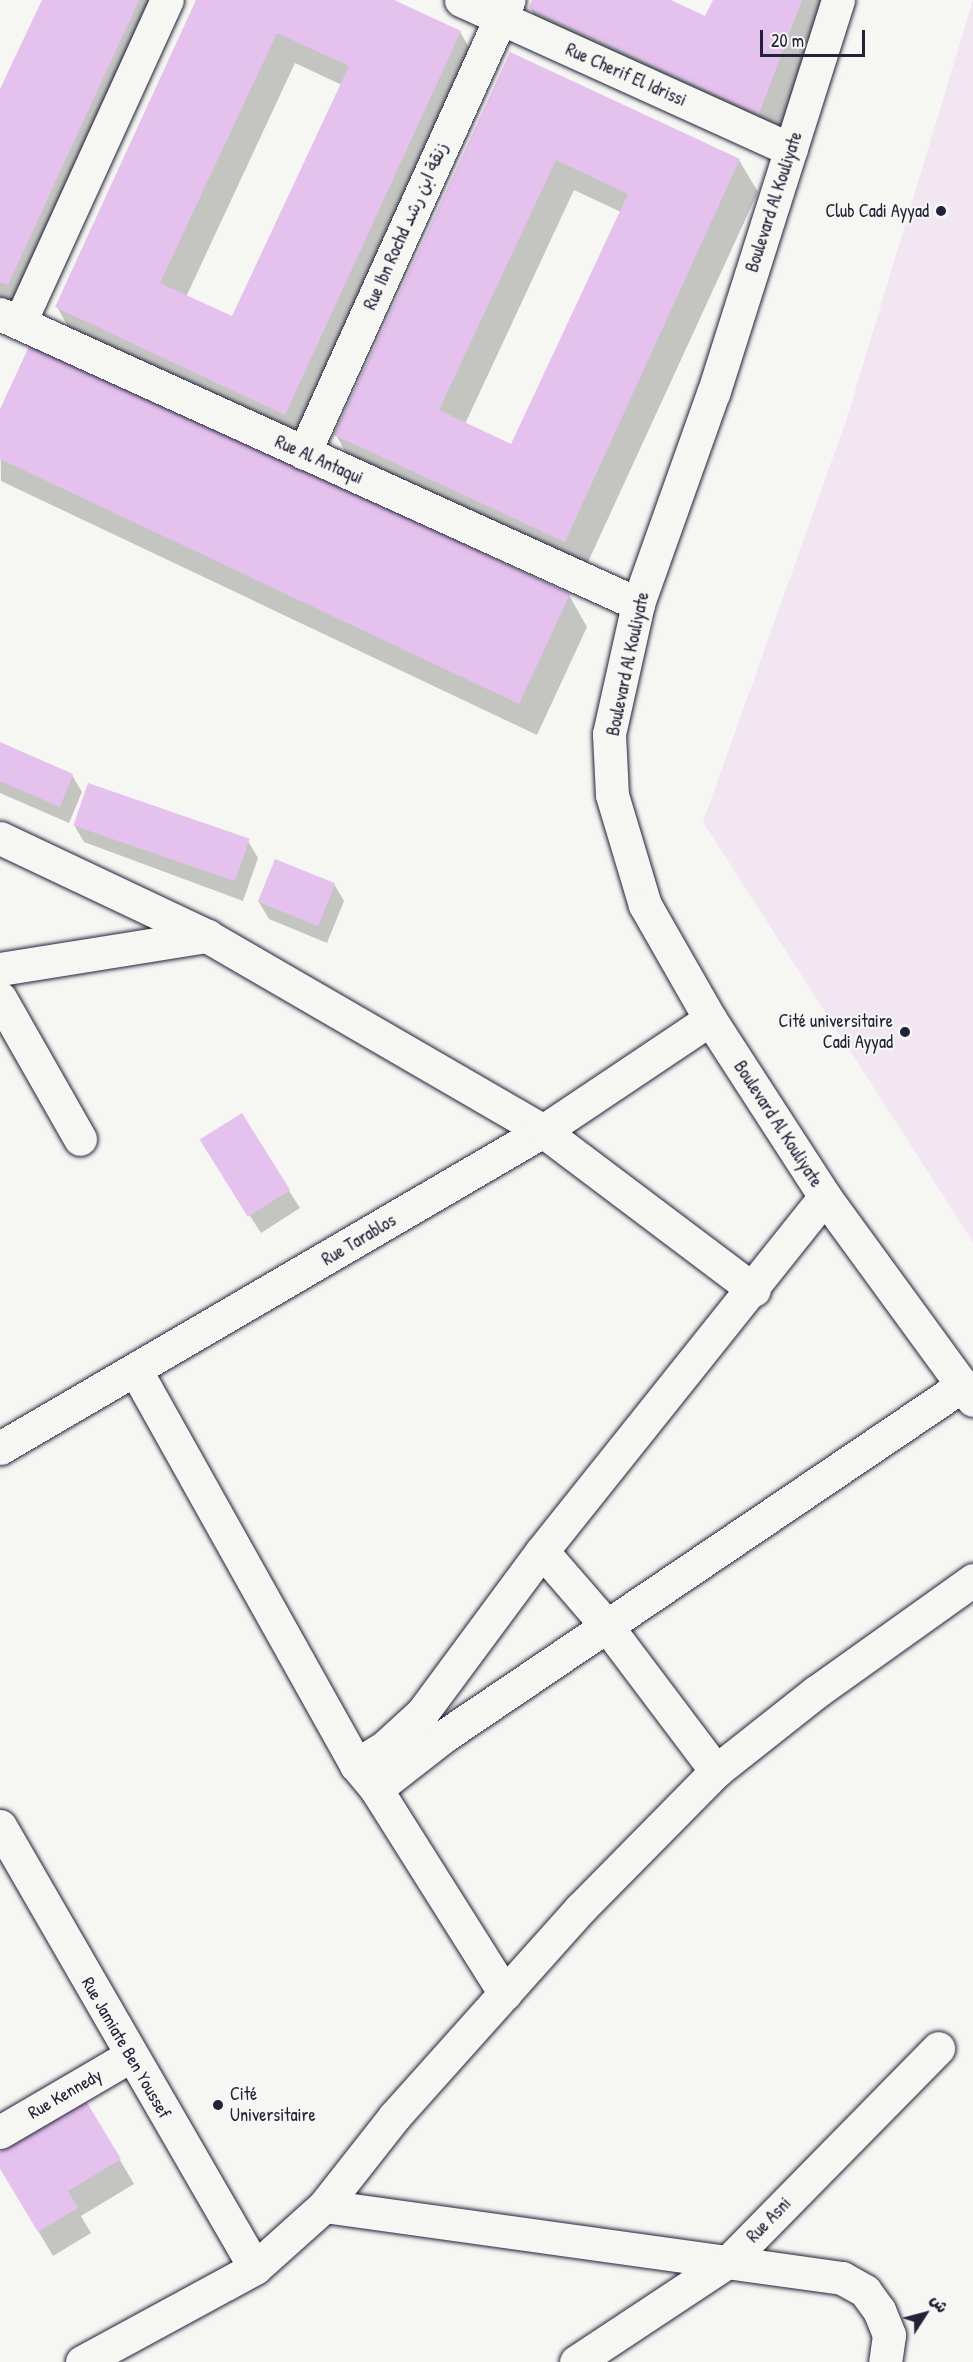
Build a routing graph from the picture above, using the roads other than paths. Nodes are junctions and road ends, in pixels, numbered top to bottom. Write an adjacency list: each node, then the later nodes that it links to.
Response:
1 (167, 0): 6 (street)
2 (461, 0): 4 (street, Rue Cherif El Idrissi)
3 (838, 0): 5 (street, Boulevard Al Kouliyate)
4 (505, 9): 5 (street, Rue Cherif El Idrissi); 7 (street, Rue Ibn Rochd زنقة ابن رشد)
5 (792, 150): 8 (street, Boulevard Al Kouliyate)
6 (10, 318): 7 (street, Rue Al Antaqui)
7 (304, 453): 8 (street, Rue Al Antaqui)
8 (638, 604): 13 (street, Boulevard Al Kouliyate)
9 (0, 838): 10 (street)
10 (207, 936): 11 (street); 14 (street)
11 (0, 969)
12 (0, 998): 15 (street)
13 (710, 1019): 14 (street, Rue Tarablos); 16 (street, Boulevard Al Kouliyate)
14 (543, 1131): 17 (street); 18 (street, Rue Tarablos)
15 (80, 1139)
16 (825, 1197): 17 (street); 19 (street, Boulevard Al Kouliyate)
17 (754, 1290): 21 (street)
18 (136, 1371): 20 (street, Rue Tarablos); 25 (street)
19 (968, 1392): 23 (street)
20 (0, 1448)
21 (542, 1551): 23 (street); 25 (street)
22 (973, 1580): 24 (street)
23 (606, 1625): 24 (street); 25 (street)
24 (716, 1771): 27 (street)
25 (366, 1777): 27 (street)
26 (0, 1826): 29 (street, Rue Jamiate Ben Youssef)
27 (506, 1994): 31 (street)
28 (938, 2048): 32 (street, Rue Asni)
29 (130, 2056): 30 (street, Rue Kennedy); 33 (street, Rue Jamiate Ben Youssef)
30 (0, 2132)
31 (324, 2206): 32 (street); 33 (street)
32 (730, 2260): 35 (street, Rue Asni); 36 (street)
33 (255, 2268): 34 (street)
34 (82, 2362)
35 (576, 2362)
36 (885, 2362)

